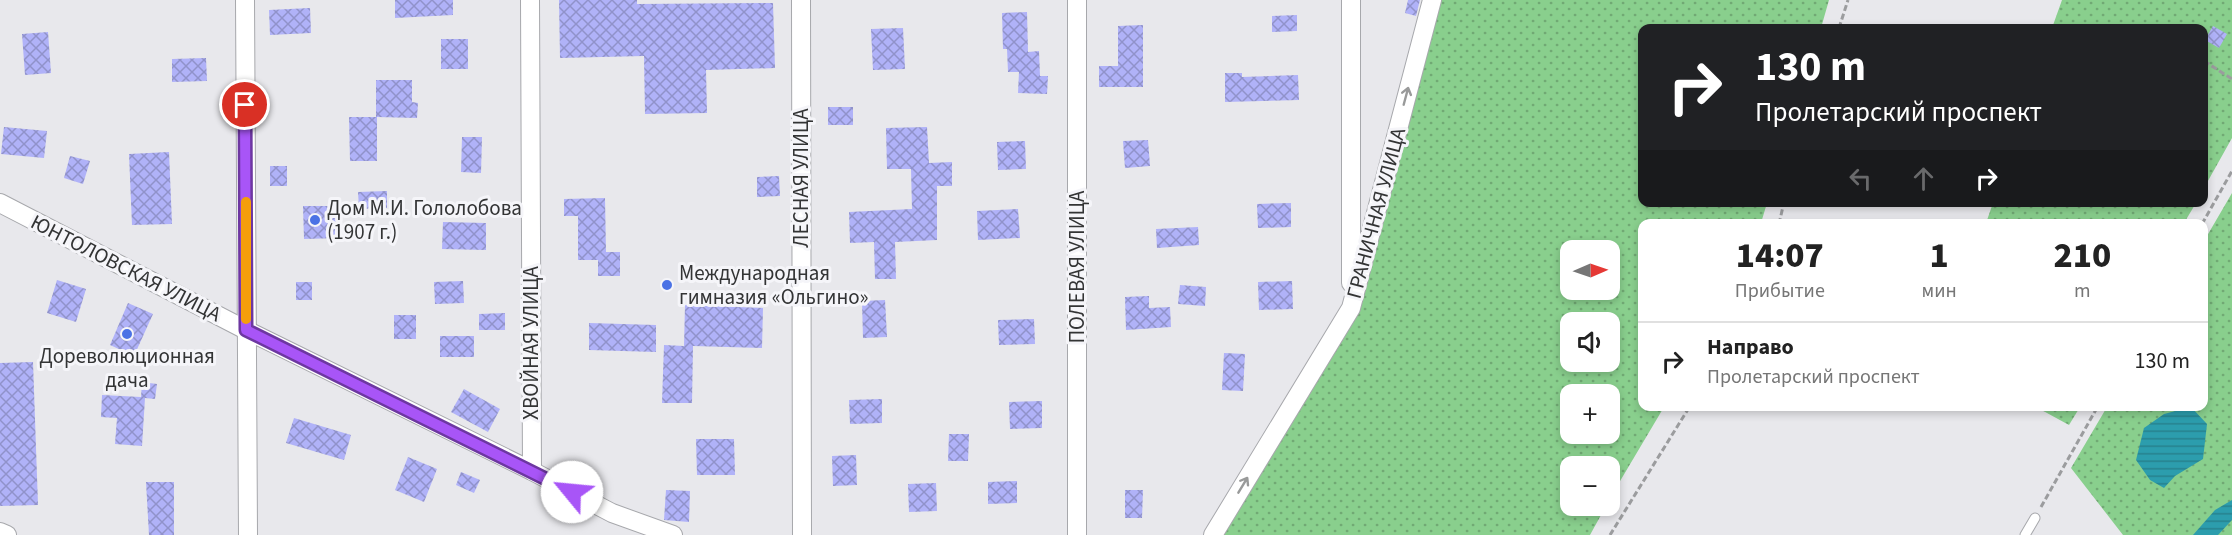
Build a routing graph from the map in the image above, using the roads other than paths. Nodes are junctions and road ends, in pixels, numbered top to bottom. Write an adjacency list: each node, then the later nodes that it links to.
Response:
1 (245, 0): 9 (street)
2 (530, 0): 10 (street, ХВОЙНАЯ УЛИЦА)
3 (801, 0): 16 (street, ЛЕСНАЯ УЛИЦА)
4 (1077, 0): 17 (street, ПОЛЕВАЯ УЛИЦА)
5 (1351, 0): 8 (street)
6 (1432, 0): 8 (street, ГРАНИЧНАЯ УЛИЦА, one-way to 6)
7 (0, 203): 9 (street, ЮНТОЛОВСКАЯ УЛИЦА)
8 (1351, 308): 18 (street, ГРАНИЧНАЯ УЛИЦА, one-way to 8)
9 (246, 330): 10 (street, ЮНТОЛОВСКАЯ УЛИЦА); 14 (street)
10 (532, 471): 15 (street, ЮНТОЛОВСКАЯ УЛИЦА)
11 (2035, 518): 19 (lane)
12 (0, 532): 13 (street)
13 (7, 535)
14 (248, 535)
15 (673, 535)
16 (802, 535)
17 (1077, 535)
18 (1213, 535)
19 (2025, 535)

